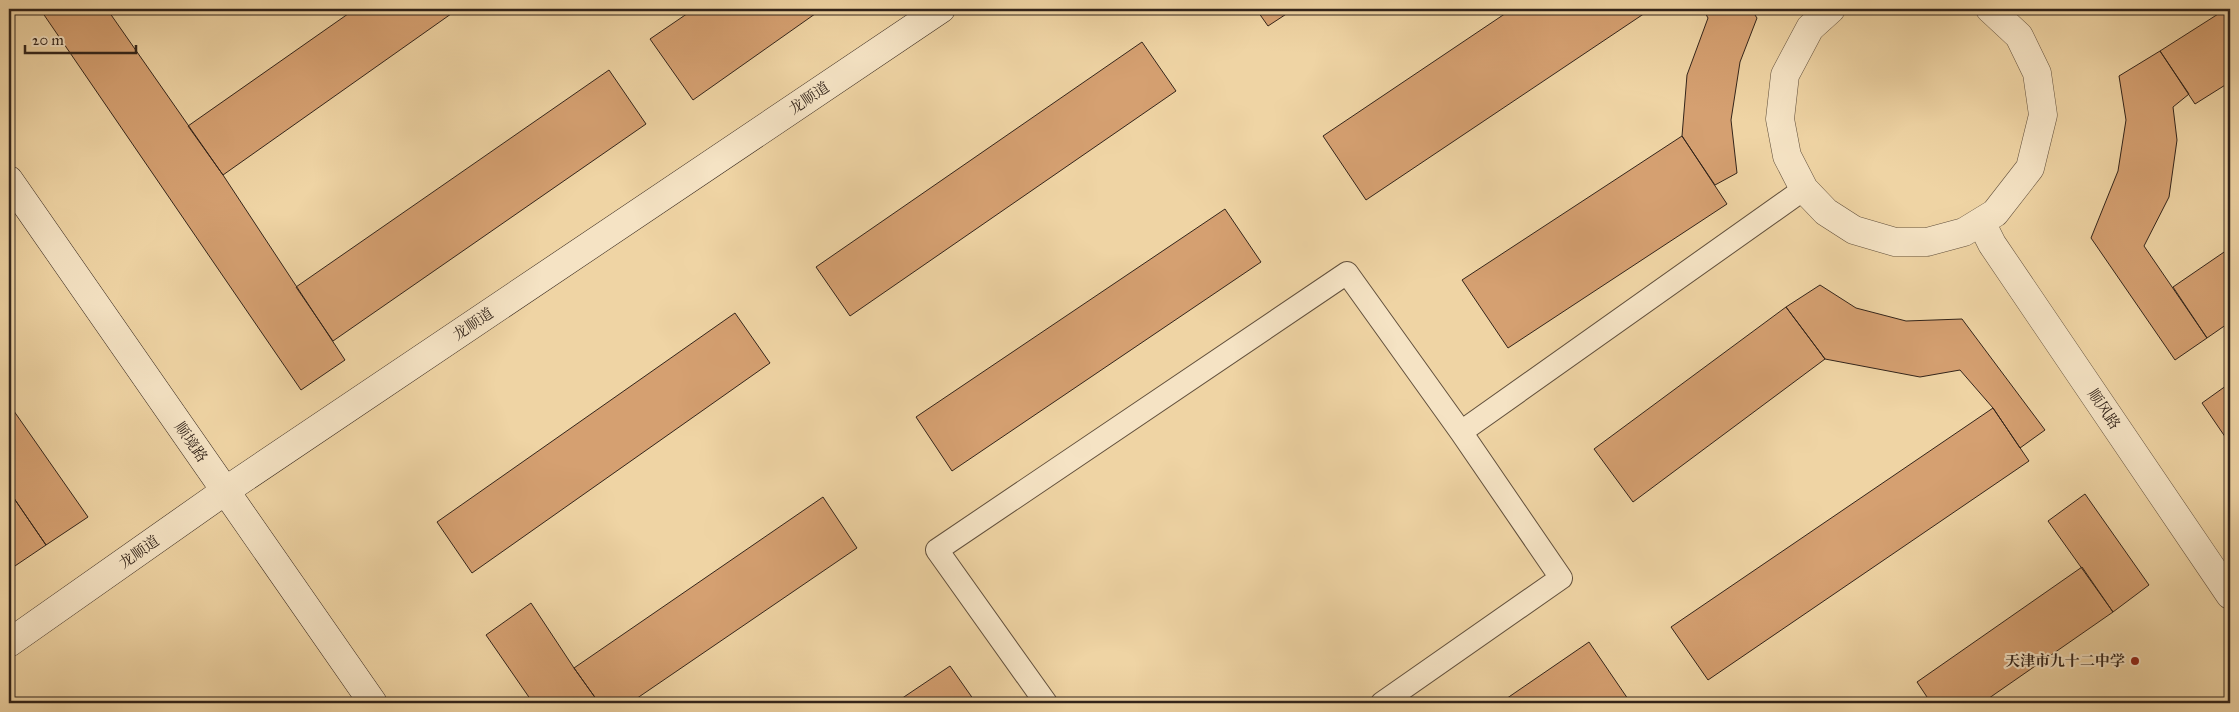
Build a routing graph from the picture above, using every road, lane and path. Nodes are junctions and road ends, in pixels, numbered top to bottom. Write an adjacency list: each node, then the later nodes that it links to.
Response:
1 (941, 9): 8 (street, 龙顺道)
2 (1831, 9): 5 (street)
3 (1990, 9): 6 (street)
4 (9, 180): 8 (street, 顺境路)
5 (1804, 188): 6 (street); 7 (lane)
6 (1981, 222): 9 (street, 顺风路)
7 (1461, 432): 12 (lane); 13 (lane)
8 (226, 491): 10 (street, 龙顺道); 11 (street, 顺境路)
9 (2230, 595)
10 (9, 643)
11 (373, 703)
12 (1046, 703)
13 (1382, 703)

